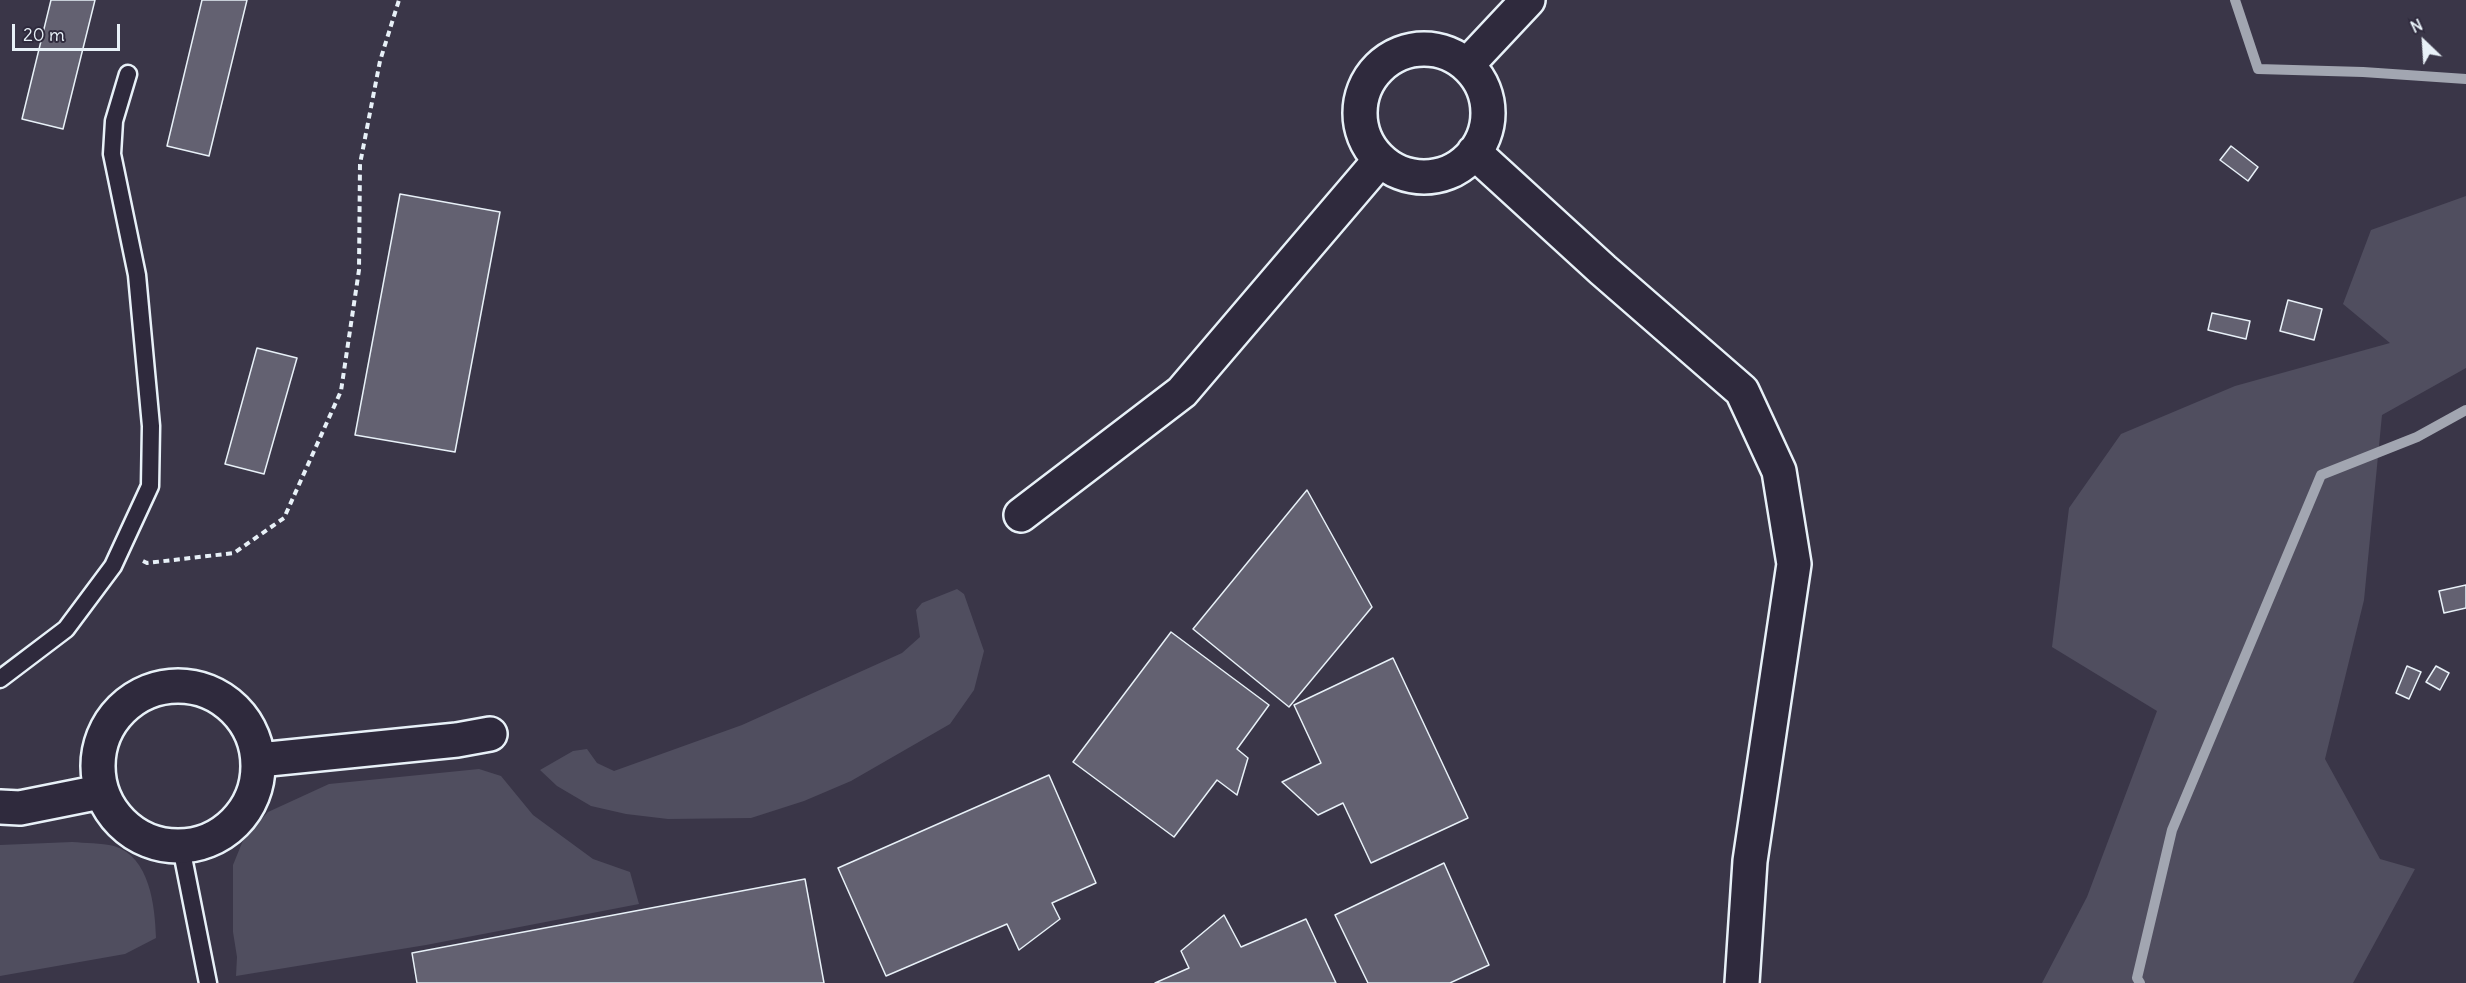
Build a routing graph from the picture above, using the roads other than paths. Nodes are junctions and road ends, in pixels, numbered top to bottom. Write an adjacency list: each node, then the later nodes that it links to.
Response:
1 (1528, 0): 2 (street)
2 (1467, 65): 4 (street); 5 (street)
3 (128, 74): 7 (lane)
4 (1474, 152): 5 (street); 14 (street)
5 (1380, 159): 6 (street)
6 (1022, 515)
7 (0, 679)
8 (490, 734): 9 (street)
9 (259, 760): 10 (street); 12 (street)
10 (100, 792): 11 (street); 12 (street)
11 (0, 807)
12 (181, 847): 13 (lane)
13 (208, 983)
14 (1742, 983)

